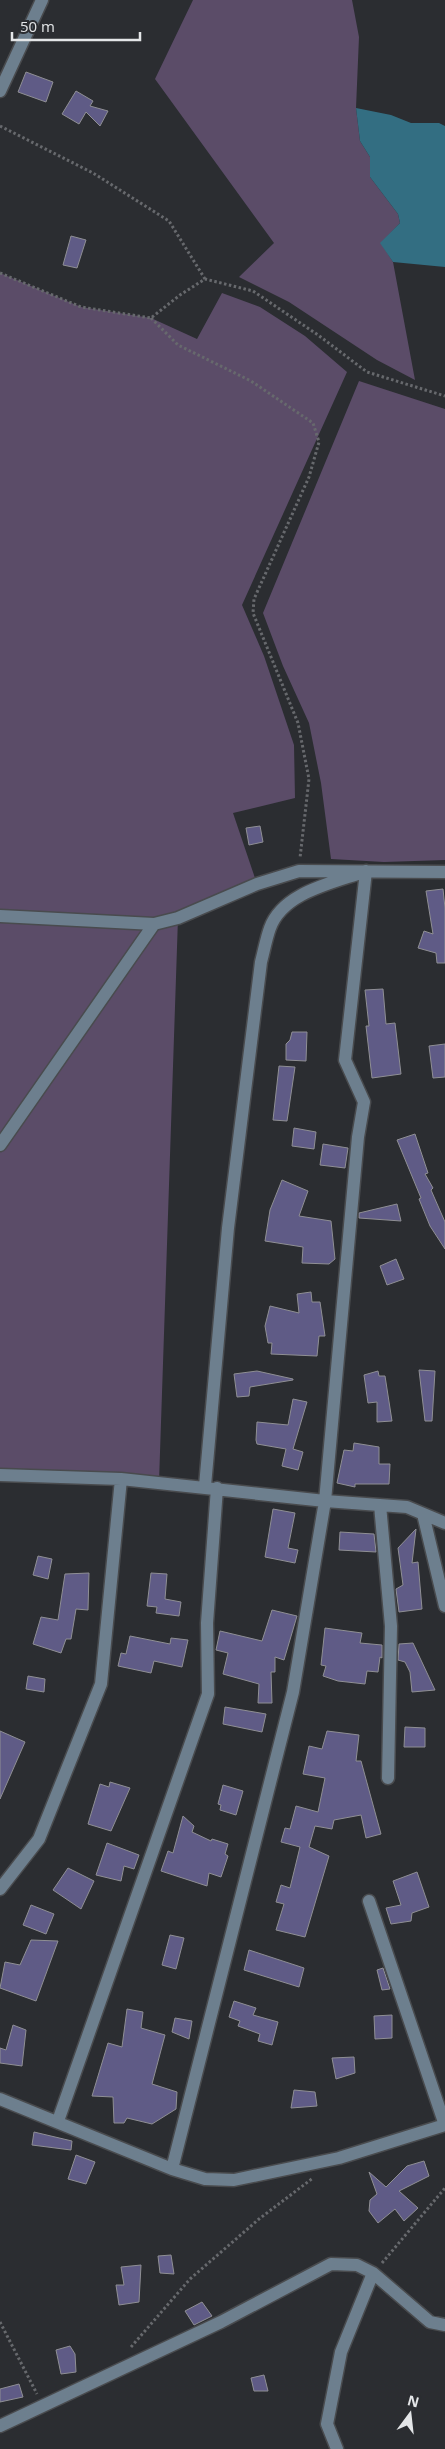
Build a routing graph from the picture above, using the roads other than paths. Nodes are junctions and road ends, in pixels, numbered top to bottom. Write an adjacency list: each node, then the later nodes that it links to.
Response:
1 (42, 0): 2 (street)
2 (0, 91)
3 (366, 871): 4 (street); 6 (street); 10 (street); 11 (street)
4 (445, 872)
5 (0, 916): 6 (street)
6 (154, 924): 7 (street)
7 (0, 1145)
8 (0, 1475): 9 (street)
9 (122, 1479): 10 (street); 17 (street)
10 (211, 1487): 11 (street); 20 (street)
11 (325, 1501): 12 (street); 22 (street)
12 (380, 1505): 13 (street); 16 (street)
13 (423, 1514): 14 (street); 15 (street)
14 (445, 1523)
15 (445, 1606)
16 (388, 1778)
17 (0, 1889)
18 (369, 1901): 21 (street)
19 (0, 2099): 20 (street)
20 (58, 2121): 22 (street)
21 (445, 2125): 22 (street)
22 (172, 2168)
23 (373, 2273): 24 (street); 25 (street); 26 (street)
24 (445, 2325)
25 (0, 2426)
26 (337, 2449)

